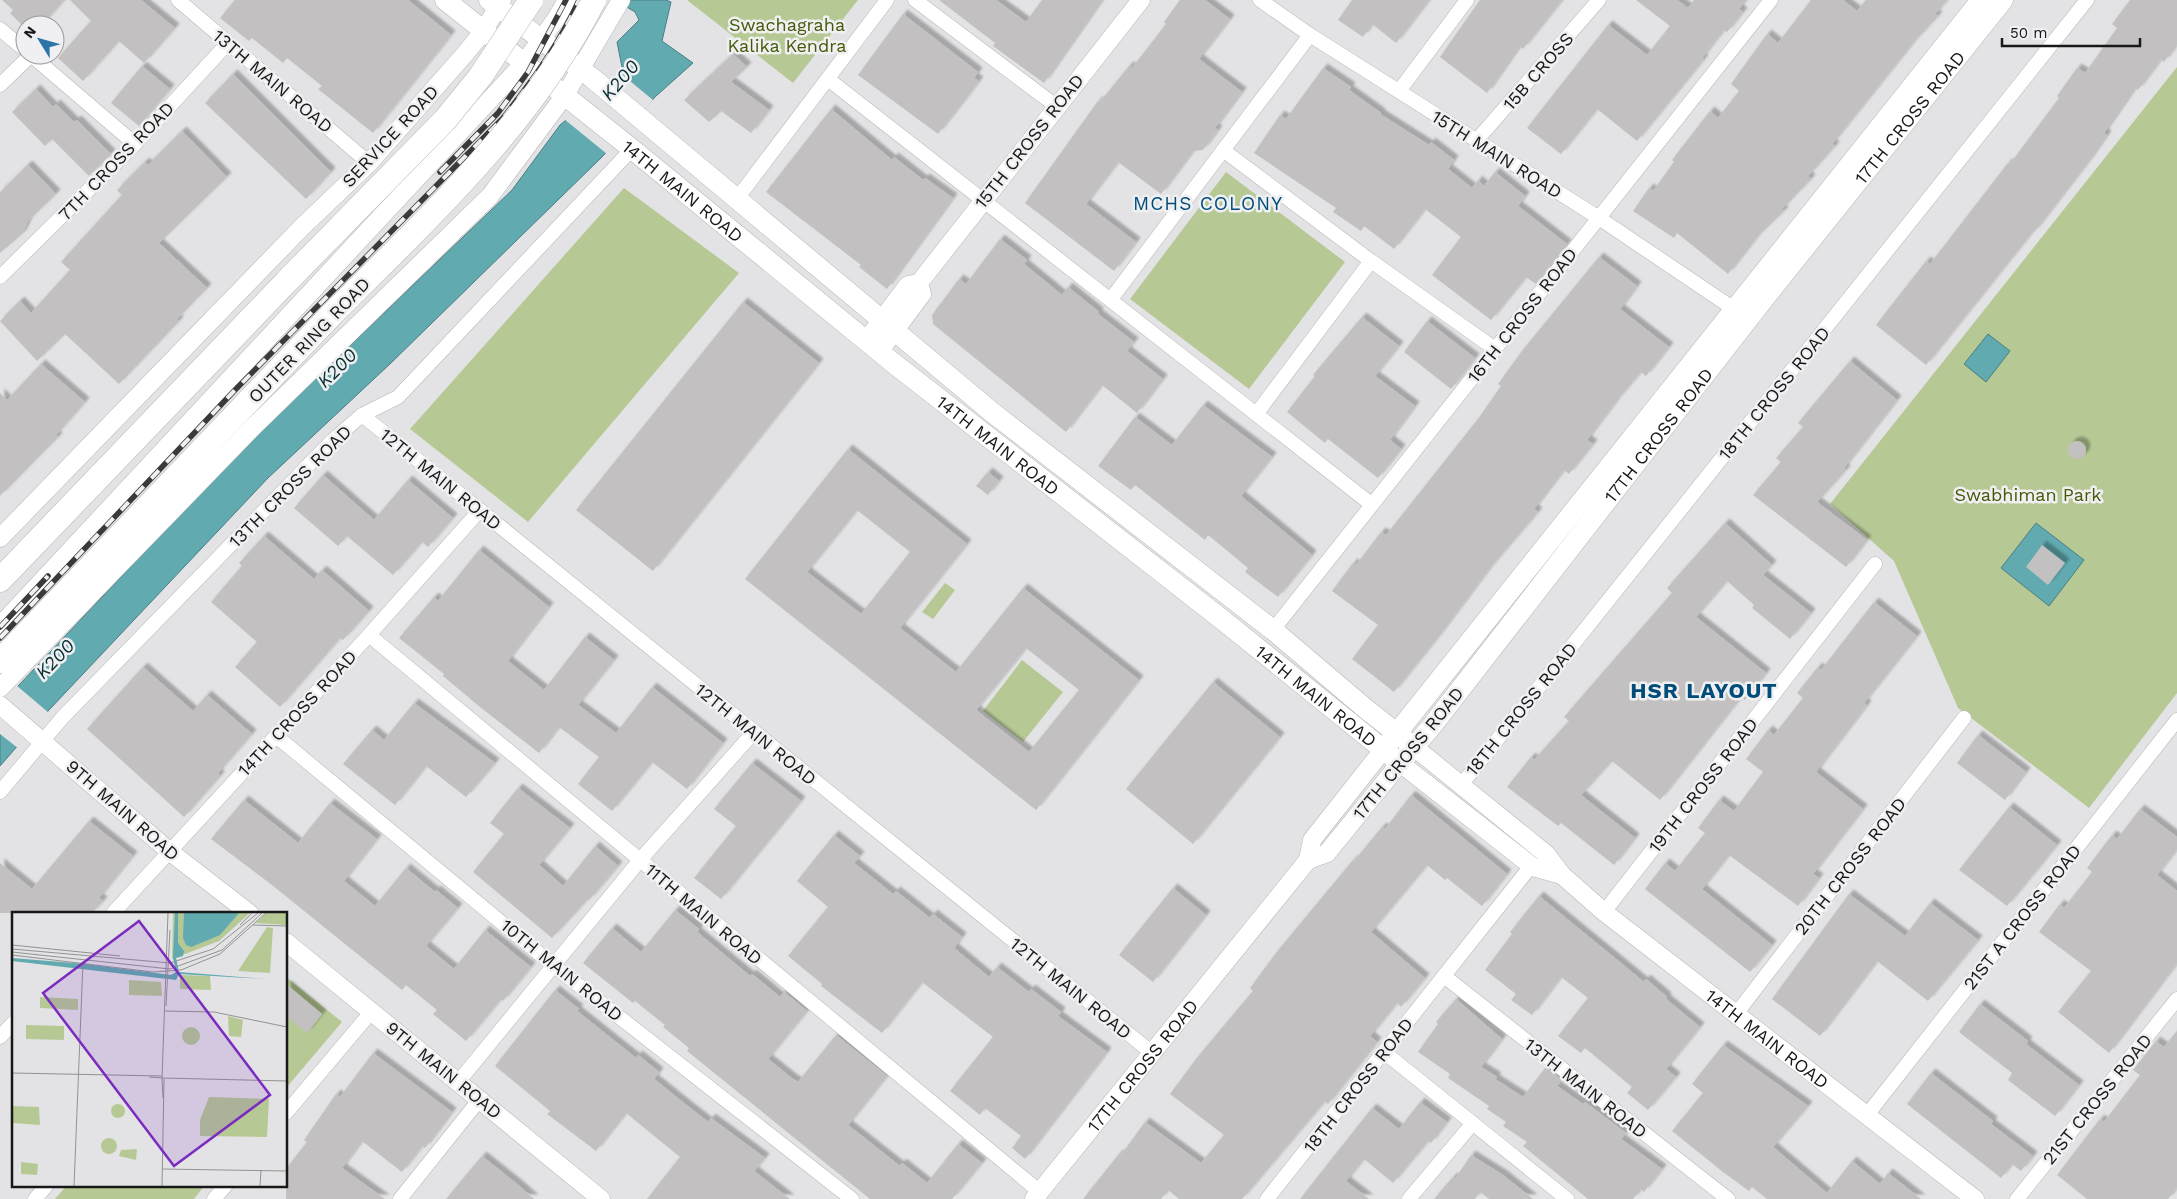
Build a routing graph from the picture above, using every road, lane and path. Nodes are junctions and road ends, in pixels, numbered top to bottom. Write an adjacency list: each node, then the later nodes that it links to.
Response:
1 (178, 0): 23 (street, 13TH MAIN ROAD)
2 (444, 0): 19 (main road, 14TH MAIN ROAD)
3 (531, 0): 54 (highway, bridge)
4 (567, 0): 21 (street)
5 (594, 0): 58 (highway, OUTER RING ROAD, bridge)
6 (621, 0): 27 (street)
7 (887, 0): 28 (street)
8 (915, 0): 32 (street)
9 (1141, 0): 32 (street, 15TH CROSS ROAD)
10 (1260, 0): 20 (street, 15TH MAIN ROAD)
11 (1466, 0): 30 (street)
12 (1599, 0): 33 (street, 15B CROSS)
13 (1771, 0): 40 (street, 16TH CROSS ROAD)
14 (1981, 0): 44 (main road, 17TH CROSS ROAD)
15 (2003, 0): 67 (main road, 17TH CROSS ROAD)
16 (2087, 0): 70 (street, 18TH CROSS ROAD)
17 (496, 2): 19 (street, SERVICE ROAD); 21 (main road, 14TH MAIN ROAD)
18 (0, 29): 22 (street)
19 (483, 32): 24 (main road, 14TH MAIN ROAD); 37 (street, SERVICE ROAD)
20 (1310, 35): 30 (street, 15TH MAIN ROAD); 36 (street)
21 (541, 40): 24 (street); 27 (main road, 14TH MAIN ROAD)
22 (15, 42)
23 (228, 43): 34 (street, 7TH CROSS ROAD); 37 (street, 13TH MAIN ROAD)
24 (524, 63): 31 (main road, 14TH MAIN ROAD); 55 (street)
25 (21, 65): 29 (street)
26 (43, 65): 34 (street)
27 (586, 73): 31 (street); 38 (main road, 14TH MAIN ROAD)
28 (828, 79): 38 (street); 39 (street)
29 (0, 85)
30 (1399, 92): 33 (street, 15TH MAIN ROAD)
31 (569, 98): 35 (main road, 14TH MAIN ROAD); 59 (street)
32 (1056, 106): 39 (street, 15TH CROSS ROAD)
33 (1476, 141): 40 (street, 15TH MAIN ROAD)
34 (136, 144): 42 (street, 7TH CROSS ROAD)
35 (626, 145): 46 (main road, 14TH MAIN ROAD); 49 (street, 13TH CROSS ROAD)
36 (1223, 150): 41 (street); 43 (street)
37 (369, 163): 52 (street, SERVICE ROAD)
38 (736, 200): 45 (main road, 14TH MAIN ROAD)
39 (983, 200): 43 (street); 45 (street, 15TH CROSS ROAD)
40 (1599, 218): 44 (street, 15TH MAIN ROAD); 47 (street, 16TH CROSS ROAD)
41 (1370, 261): 47 (street); 48 (street)
42 (0, 277)
43 (1111, 299): 48 (street)
44 (1734, 309): 64 (main road, 17TH CROSS ROAD)
45 (887, 327): 46 (street, 15TH CROSS ROAD); 56 (main road, 14TH MAIN ROAD)
46 (872, 347): 68 (main road, 14TH MAIN ROAD)
47 (1495, 349): 50 (street, 16TH CROSS ROAD)
48 (1257, 413): 50 (street)
49 (362, 415): 51 (street, 12TH MAIN ROAD); 66 (street, 13TH CROSS ROAD)
50 (1371, 504): 56 (street, 16TH CROSS ROAD)
51 (480, 510): 57 (street, 14TH CROSS ROAD); 63 (street, 12TH MAIN ROAD)
52 (0, 538)
53 (1875, 564): 79 (street, 19TH CROSS ROAD)
54 (0, 580)
55 (0, 626)
56 (1273, 630): 64 (main road, 14TH MAIN ROAD)
57 (369, 635): 65 (street, 14TH CROSS ROAD); 73 (street, 11TH MAIN ROAD)
58 (0, 662)
59 (0, 688)
60 (0, 705): 66 (street, 9TH MAIN ROAD)
61 (1964, 718): 85 (street, 20TH CROSS ROAD)
62 (2177, 720): 93 (street, 21ST A CROSS ROAD)
63 (754, 732): 73 (street); 88 (street, 12TH MAIN ROAD)
64 (1397, 734): 67 (main road, 14TH MAIN ROAD); 68 (main road, 17TH CROSS ROAD)
65 (276, 736): 72 (street, 14TH CROSS ROAD); 81 (street, 10TH MAIN ROAD)
66 (39, 738): 71 (street, 13TH CROSS ROAD); 72 (street, 9TH MAIN ROAD)
67 (1414, 747): 69 (main road, 17TH CROSS ROAD); 70 (street, 14TH MAIN ROAD)
68 (1384, 750): 69 (main road, 14TH MAIN ROAD); 74 (street, 17TH CROSS ROAD)
69 (1400, 763): 74 (street, 17TH CROSS ROAD); 75 (street, 14TH MAIN ROAD)
70 (1461, 785): 76 (street, 14TH MAIN ROAD)
71 (0, 792)
72 (169, 850): 77 (street, 14TH CROSS ROAD); 78 (street, 9TH MAIN ROAD)
73 (640, 860): 81 (street); 98 (street, 11TH MAIN ROAD)
74 (1308, 860): 88 (street, 17TH CROSS ROAD)
75 (1527, 871): 76 (street, 14TH MAIN ROAD); 82 (street, 18TH CROSS ROAD)
76 (1562, 875): 79 (street, 14TH MAIN ROAD)
77 (114, 912)
78 (248, 912)
79 (1604, 912): 85 (street, 14TH MAIN ROAD)
80 (288, 944): 84 (street, 9TH MAIN ROAD)
81 (554, 966): 90 (street); 103 (street, 10TH MAIN ROAD)
82 (1444, 976): 89 (street, 18TH CROSS ROAD); 97 (street, 13TH MAIN ROAD)
83 (2177, 999): 109 (street, 21ST CROSS ROAD)
84 (372, 1011): 90 (street, 9TH MAIN ROAD); 92 (street)
85 (1736, 1014): 93 (street, 14TH MAIN ROAD)
86 (12, 1024): 87 (street)
87 (0, 1037)
88 (1151, 1052): 98 (street, 17TH CROSS ROAD)
89 (1384, 1052): 94 (street); 104 (street, 18TH CROSS ROAD)
90 (459, 1082): 91 (street, 9TH MAIN ROAD)
91 (480, 1099): 101 (street); 102 (street, 9TH MAIN ROAD)
92 (288, 1111)
93 (1867, 1115): 108 (street, 14TH MAIN ROAD)
94 (1472, 1123): 105 (street); 106 (street)
95 (47, 1186): 99 (street)
96 (225, 1186): 100 (street)
97 (1712, 1194): 107 (street, 13TH MAIN ROAD)
98 (1037, 1196)
99 (35, 1199)
100 (214, 1199)
101 (400, 1199)
102 (601, 1199)
103 (852, 1199)
104 (1267, 1199)
105 (1409, 1199)
106 (1567, 1199)
107 (1728, 1199)
108 (1975, 1199)
109 (2017, 1199)

